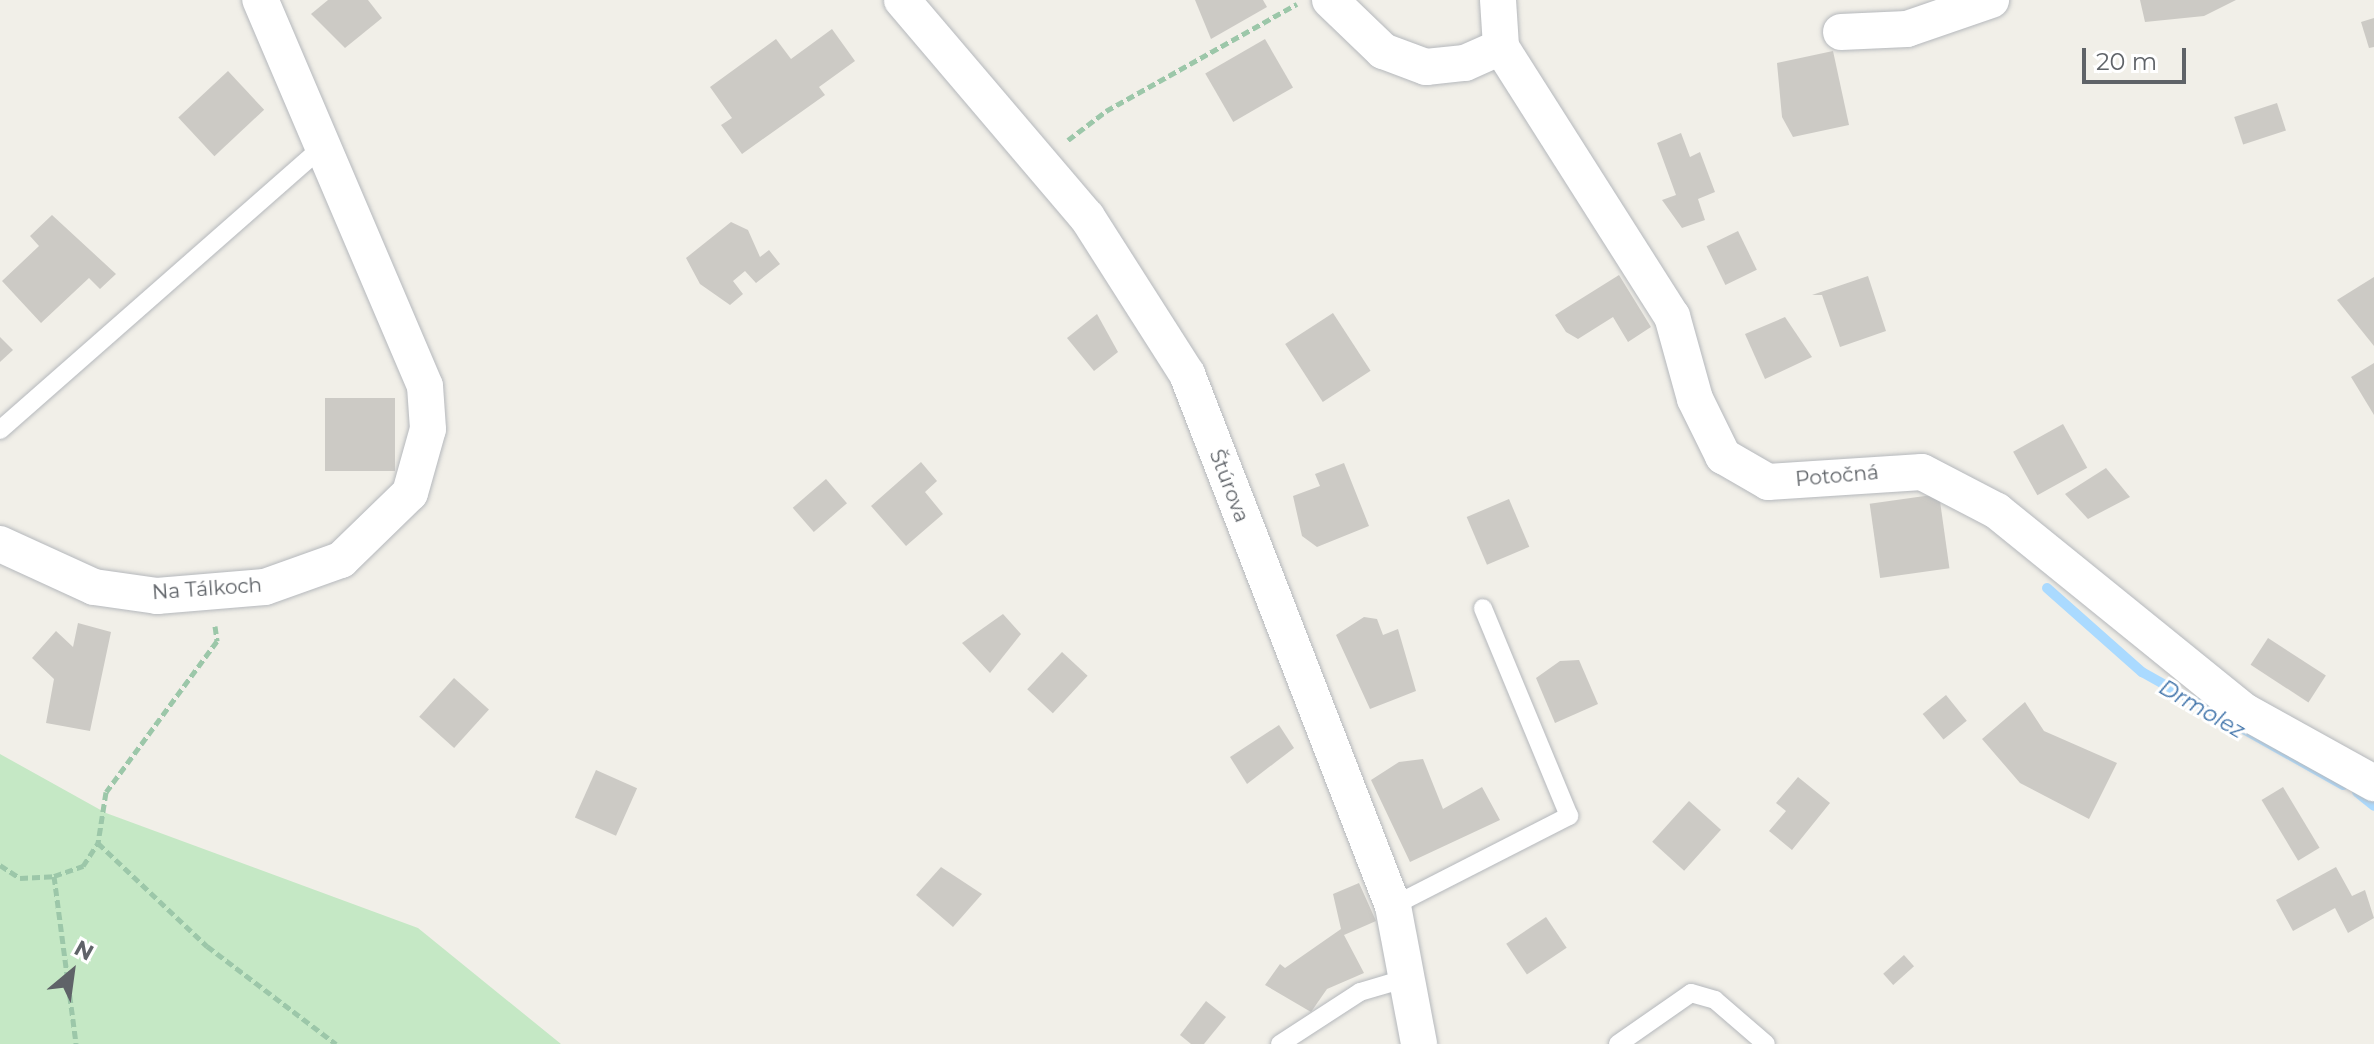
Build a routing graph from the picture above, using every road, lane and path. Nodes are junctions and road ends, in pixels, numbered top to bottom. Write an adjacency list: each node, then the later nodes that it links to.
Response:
1 (260, 0): 9 (street, Na Tálkoch)
2 (902, 0): 10 (street, Štúrova)
3 (1305, 0): 10 (path)
4 (1330, 0): 8 (street)
5 (1498, 0): 8 (street, Potočná)
6 (1991, 0): 7 (street)
7 (1841, 32)
8 (1501, 47): 15 (street, Potočná)
9 (319, 150): 11 (lane); 13 (street, Na Tálkoch)
10 (1036, 165): 19 (street, Štúrova)
11 (0, 430)
12 (0, 544): 13 (street, Na Tálkoch)
13 (211, 593): 16 (path)
14 (1483, 608): 19 (lane)
15 (2374, 783)
16 (98, 843): 18 (path); 22 (path)
17 (0, 865): 18 (path)
18 (54, 876): 21 (path)
19 (1393, 906): 20 (street, Štúrova)
20 (1407, 978): 23 (lane); 24 (street, Štúrova)
21 (76, 1044)
22 (336, 1044)
23 (1280, 1044)
24 (1419, 1044)
25 (1618, 1044): 26 (lane)
26 (1766, 1044)

